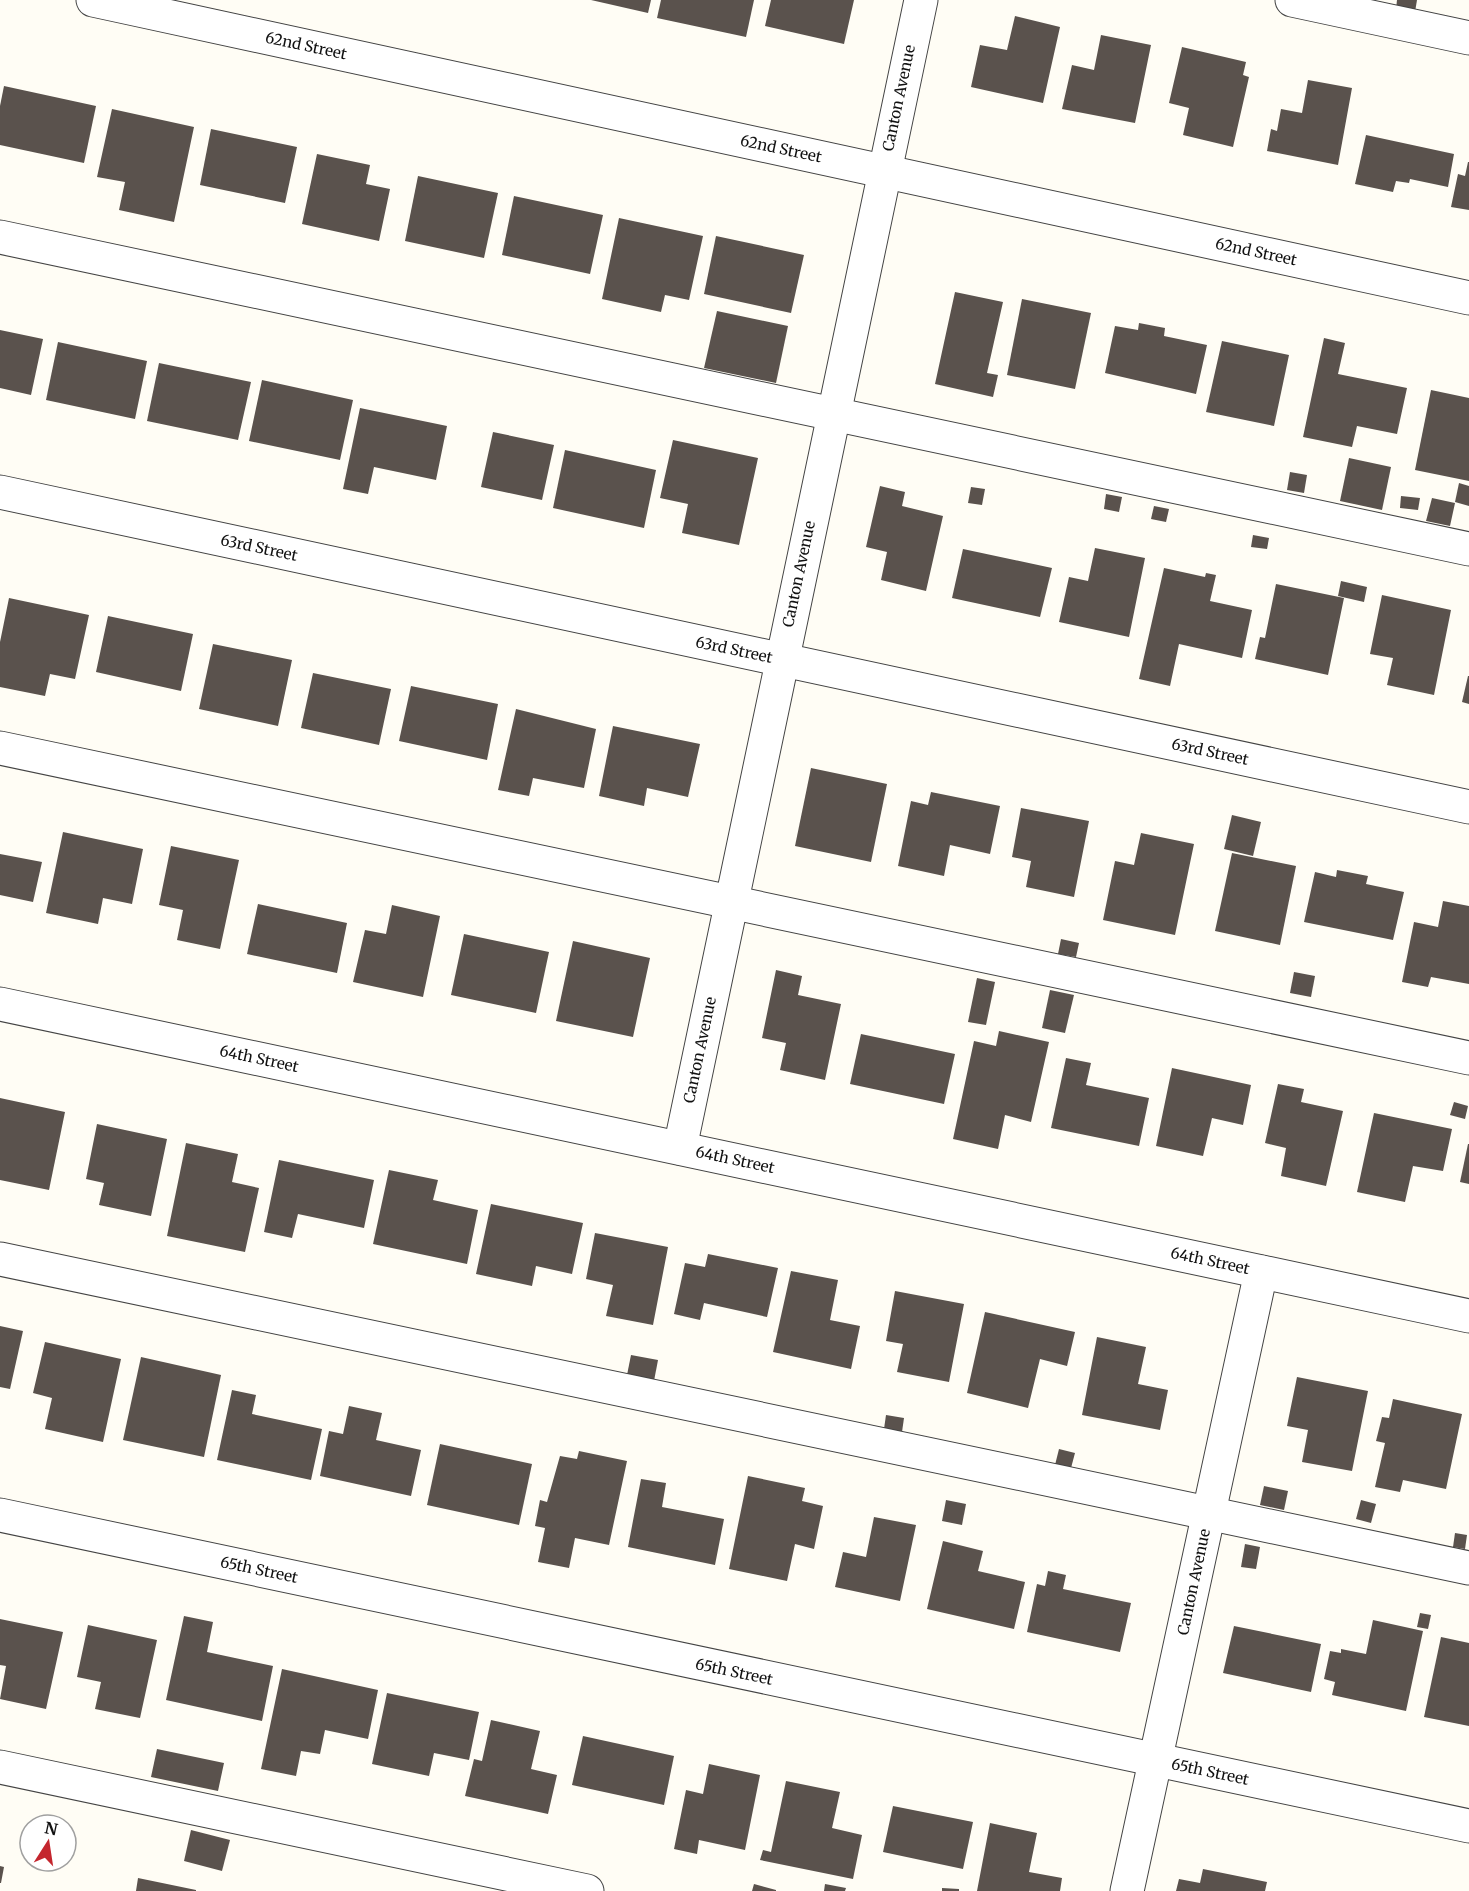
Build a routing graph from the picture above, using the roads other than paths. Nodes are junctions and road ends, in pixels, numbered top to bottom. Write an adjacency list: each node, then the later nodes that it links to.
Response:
1 (93, 0): 5 (street, 62nd Street)
2 (921, 0): 5 (street, Canton Avenue)
3 (1292, 0): 4 (street)
4 (1469, 38)
5 (884, 171): 7 (street, 62nd Street); 8 (street, Canton Avenue)
6 (0, 237): 8 (street)
7 (1469, 298)
8 (833, 412): 10 (street); 11 (street, Canton Avenue)
9 (0, 492): 11 (street, 63rd Street)
10 (1469, 549)
11 (781, 660): 13 (street, 63rd Street); 14 (street, Canton Avenue)
12 (0, 748): 14 (street)
13 (1469, 807)
14 (731, 902): 16 (street); 17 (street, Canton Avenue)
15 (0, 1004): 17 (street, 64th Street)
16 (1469, 1058)
17 (680, 1148): 19 (street, 64th Street)
18 (0, 1259): 22 (street)
19 (1261, 1272): 20 (street, 64th Street); 22 (street, Canton Avenue)
20 (1469, 1316)
21 (0, 1515): 24 (street, 65th Street)
22 (1209, 1515): 23 (street); 24 (street, Canton Avenue)
23 (1469, 1568)
24 (1155, 1760): 26 (street, 65th Street); 28 (street, Canton Avenue)
25 (0, 1767): 27 (street)
26 (1469, 1826)
27 (587, 1891)
28 (1127, 1891)

